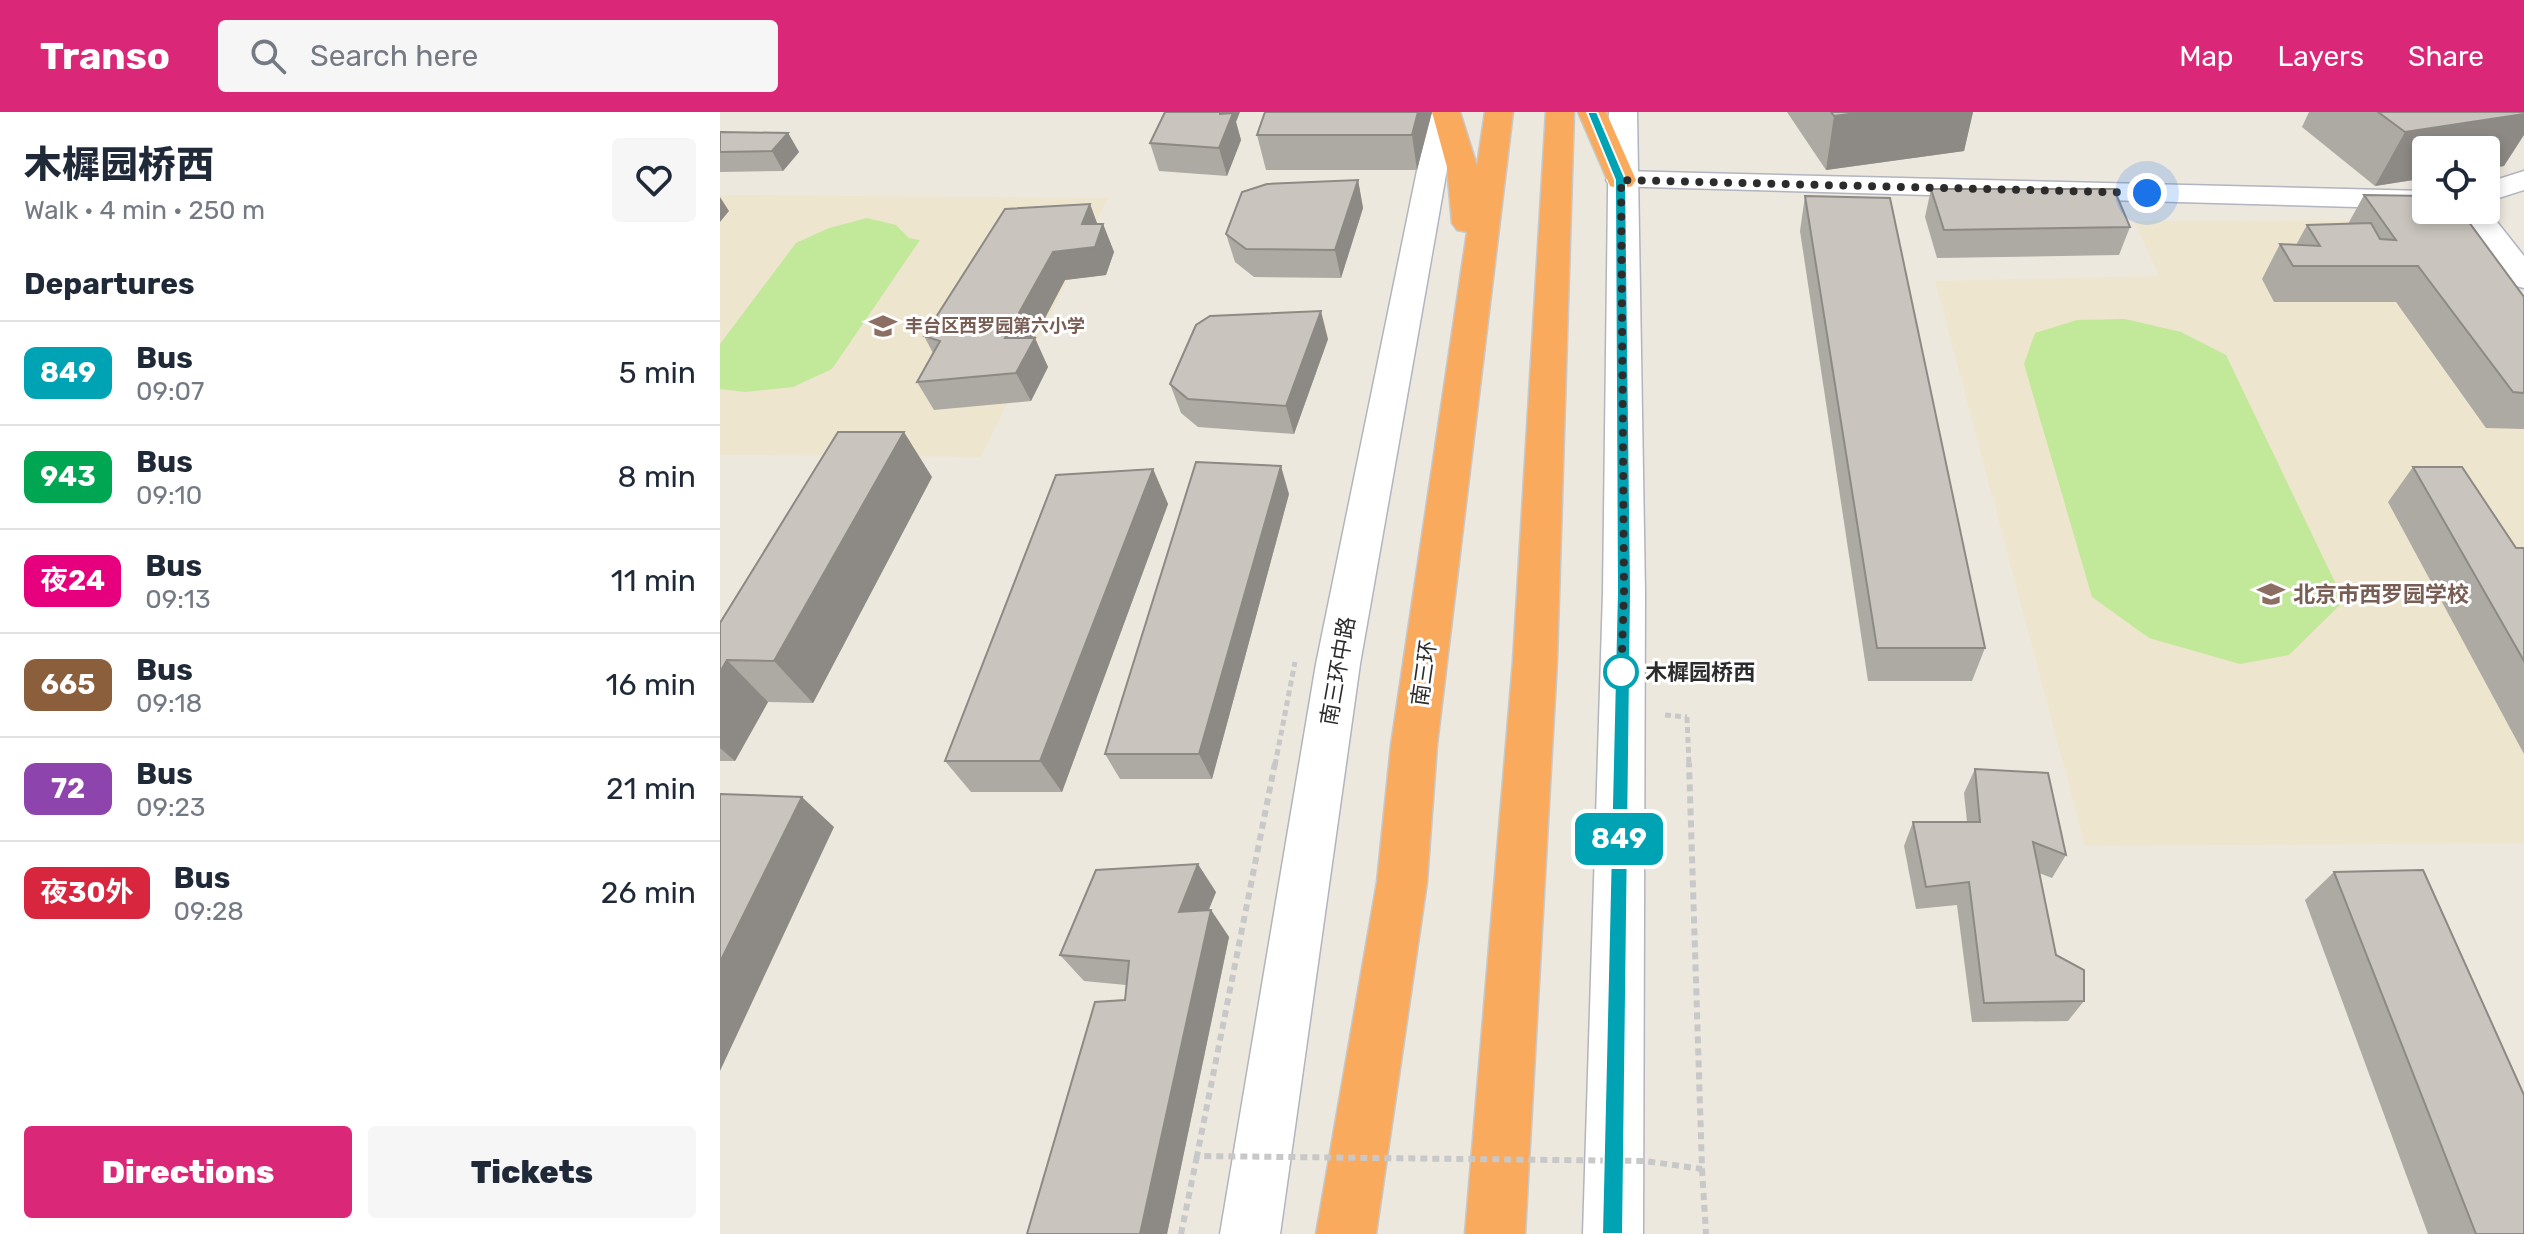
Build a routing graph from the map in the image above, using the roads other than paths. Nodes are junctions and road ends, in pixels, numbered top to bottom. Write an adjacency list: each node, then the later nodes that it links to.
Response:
1 (1444, 112): 11 (highway); 13 (street, 南三环中路)
2 (1499, 112): 11 (highway, 南三环)
3 (1560, 112): 15 (highway)
4 (1592, 112): 6 (highway)
5 (1623, 112): 6 (street)
6 (1621, 180): 9 (street); 16 (street)
7 (2524, 180): 8 (street)
8 (2500, 188)
9 (2412, 200)
10 (2482, 224): 12 (street)
11 (1480, 259): 14 (highway, 南三环)
12 (2524, 278)
13 (1250, 1234)
14 (1346, 1234)
15 (1495, 1234)
16 (1613, 1234)

